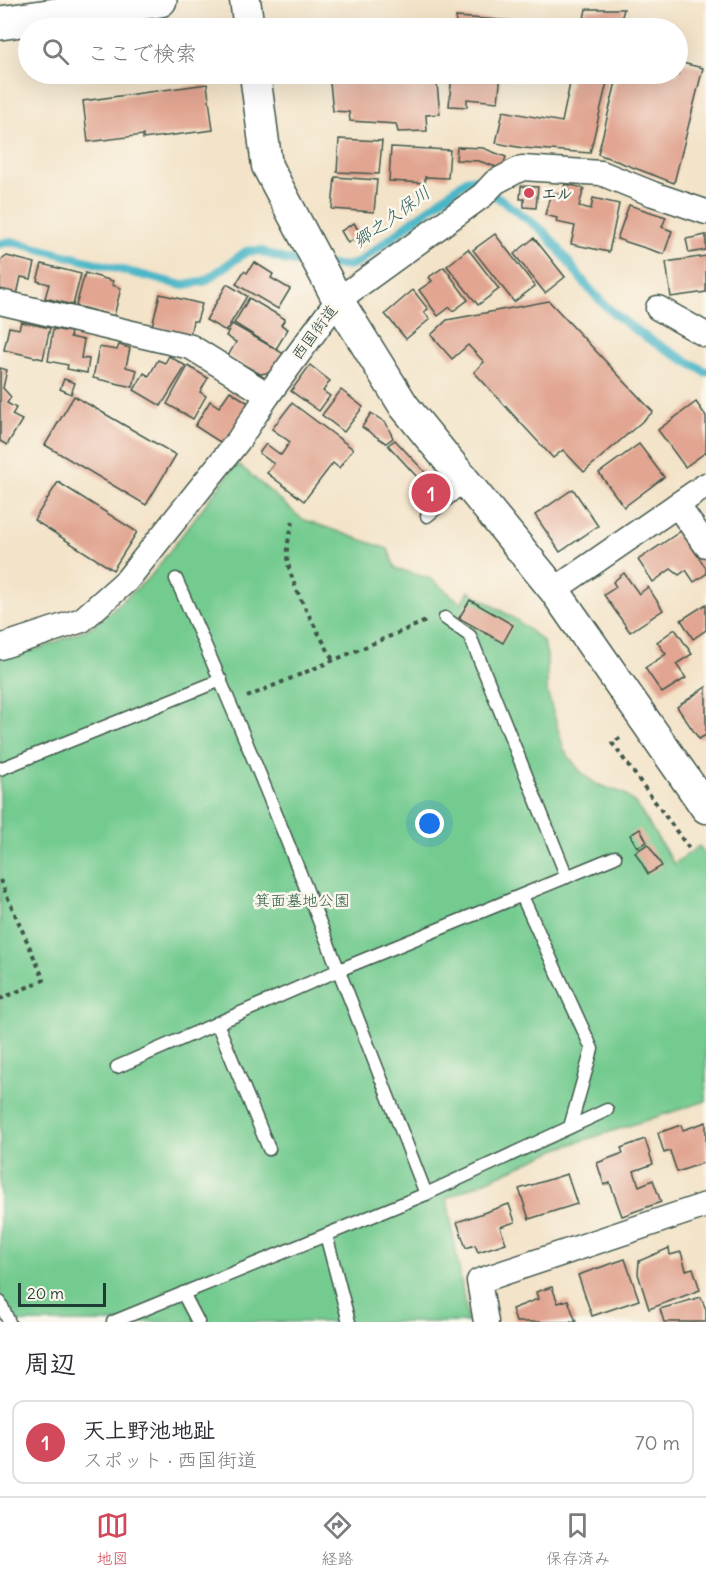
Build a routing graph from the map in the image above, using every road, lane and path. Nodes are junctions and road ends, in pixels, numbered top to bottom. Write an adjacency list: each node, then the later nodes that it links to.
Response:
1 (160, 0): 3 (highway)
2 (244, 0): 4 (street)
3 (35, 18)
4 (247, 18)
5 (18, 20): 6 (highway)
6 (0, 23)
7 (256, 84): 9 (street)
8 (706, 212): 9 (street, 西国街道)
9 (326, 276): 13 (street, 西国街道); 14 (street)
10 (0, 302): 13 (street)
11 (658, 308): 12 (street)
12 (706, 335)
13 (268, 395): 23 (street, 西国街道)
14 (466, 484): 17 (lane); 21 (street)
15 (706, 485): 16 (street)
16 (678, 505): 19 (street); 21 (street)
17 (427, 516)
18 (293, 521): 24 (path)
19 (706, 545)
20 (176, 579): 25 (lane)
21 (554, 590): 29 (street)
22 (445, 618): 24 (path); 32 (lane)
23 (0, 648)
24 (333, 660): 26 (path)
25 (221, 680): 26 (lane); 28 (lane)
26 (231, 704): 35 (lane)
27 (612, 743): 30 (path)
28 (0, 769)
29 (706, 808)
30 (691, 851)
31 (615, 857): 32 (lane)
32 (567, 877): 34 (lane)
33 (0, 880): 36 (path)
34 (522, 896): 35 (lane); 40 (lane)
35 (339, 970): 37 (lane); 42 (lane)
36 (0, 999)
37 (217, 1023): 38 (lane); 41 (lane)
38 (117, 1067)
39 (607, 1110): 40 (lane)
40 (570, 1127): 42 (lane)
41 (269, 1149)
42 (426, 1194): 44 (lane)
43 (706, 1205): 51 (street)
44 (326, 1235): 45 (lane); 50 (lane)
45 (183, 1293): 48 (lane); 49 (lane)
46 (0, 1302): 47 (lane)
47 (9, 1322)
48 (113, 1322)
49 (198, 1322)
50 (349, 1322)
51 (486, 1322)

